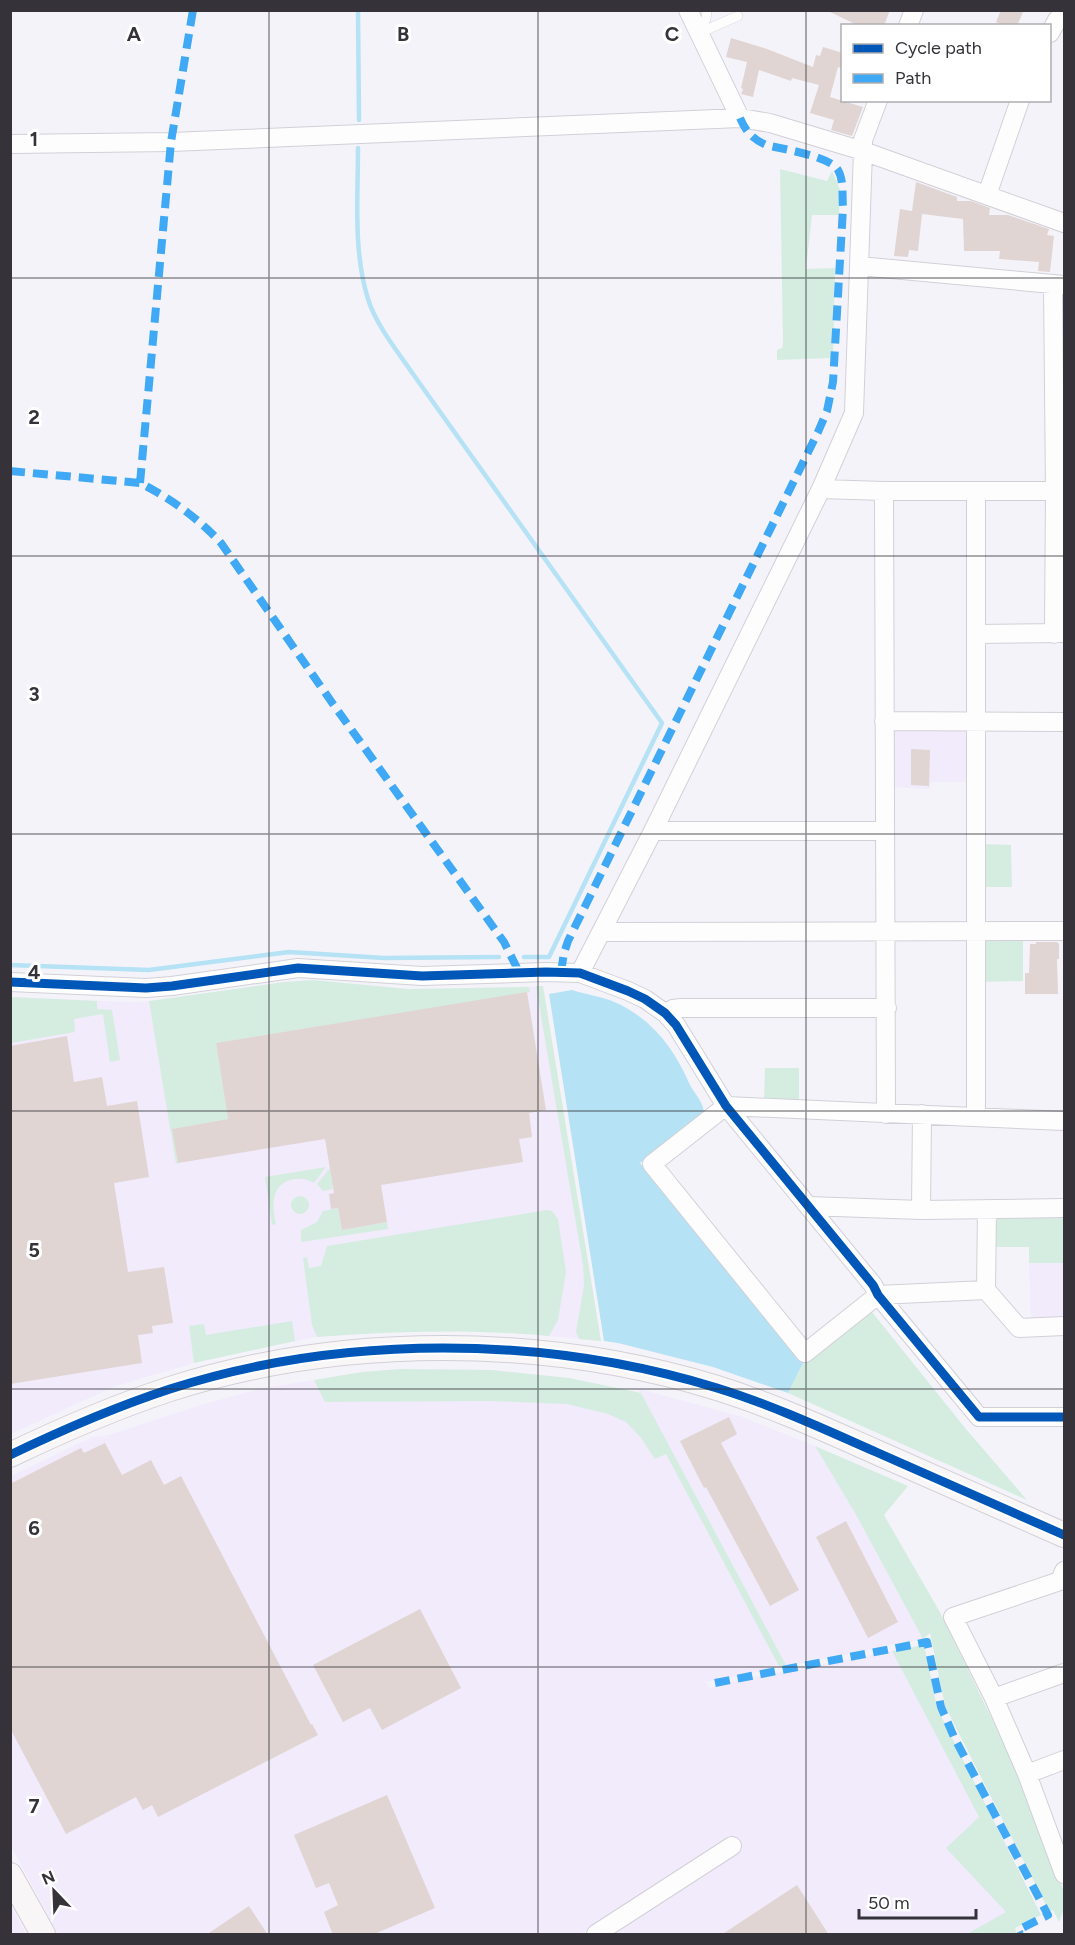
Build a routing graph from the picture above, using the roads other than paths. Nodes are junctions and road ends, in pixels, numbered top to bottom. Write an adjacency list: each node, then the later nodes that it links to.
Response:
1 (688, 10): 6 (street)
2 (707, 10): 6 (lane)
3 (1065, 13): 5 (street)
4 (738, 16): 6 (lane)
5 (1051, 31)
6 (699, 33): 9 (street)
7 (877, 102): 13 (street)
8 (1019, 102): 14 (street)
9 (740, 118): 12 (street); 13 (street)
10 (10, 134): 12 (street)
11 (10, 144): 12 (street)
12 (52, 145)
13 (863, 151): 14 (street); 16 (street)
14 (987, 195): 15 (street)
15 (1065, 223)
16 (859, 266): 17 (street); 18 (street)
17 (1059, 285): 21 (street)
18 (821, 489): 19 (street); 27 (street)
19 (884, 491): 20 (street); 24 (street)
20 (976, 491): 21 (street); 23 (street)
21 (1060, 491): 22 (street)
22 (1059, 633): 23 (street)
23 (976, 634): 25 (street)
24 (884, 721): 25 (street); 28 (street)
25 (977, 721): 26 (street); 29 (street)
26 (1065, 722)
27 (653, 831): 28 (street); 31 (street)
28 (885, 831): 32 (street)
29 (977, 931): 30 (street); 32 (street); 40 (street)
30 (1065, 931)
31 (602, 932): 32 (street); 33 (street)
32 (887, 932): 35 (street)
33 (580, 973): 34 (street); 36 (street)
34 (10, 982)
35 (887, 1008): 36 (street); 38 (street)
36 (665, 1014): 37 (street)
37 (726, 1106): 38 (street); 42 (street); 47 (street)
38 (886, 1114): 39 (street)
39 (922, 1114): 40 (street); 45 (street)
40 (976, 1116): 41 (street)
41 (1065, 1121)
42 (808, 1206): 45 (street); 47 (street)
43 (1065, 1208): 44 (street)
44 (987, 1209): 45 (street); 46 (street)
45 (921, 1210)
46 (986, 1290): 47 (street); 48 (street)
47 (878, 1295): 49 (street)
48 (1065, 1326)
49 (1065, 1417)
50 (10, 1455): 51 (street)
51 (1065, 1535)
52 (1065, 1571): 54 (street)
53 (1065, 1673): 54 (street)
54 (994, 1698): 56 (street)
55 (1065, 1760): 56 (street)
56 (1027, 1774): 58 (street)
57 (732, 1846): 61 (street)
58 (1065, 1874)
59 (10, 1875): 60 (street)
60 (43, 1935)
61 (596, 1935)

